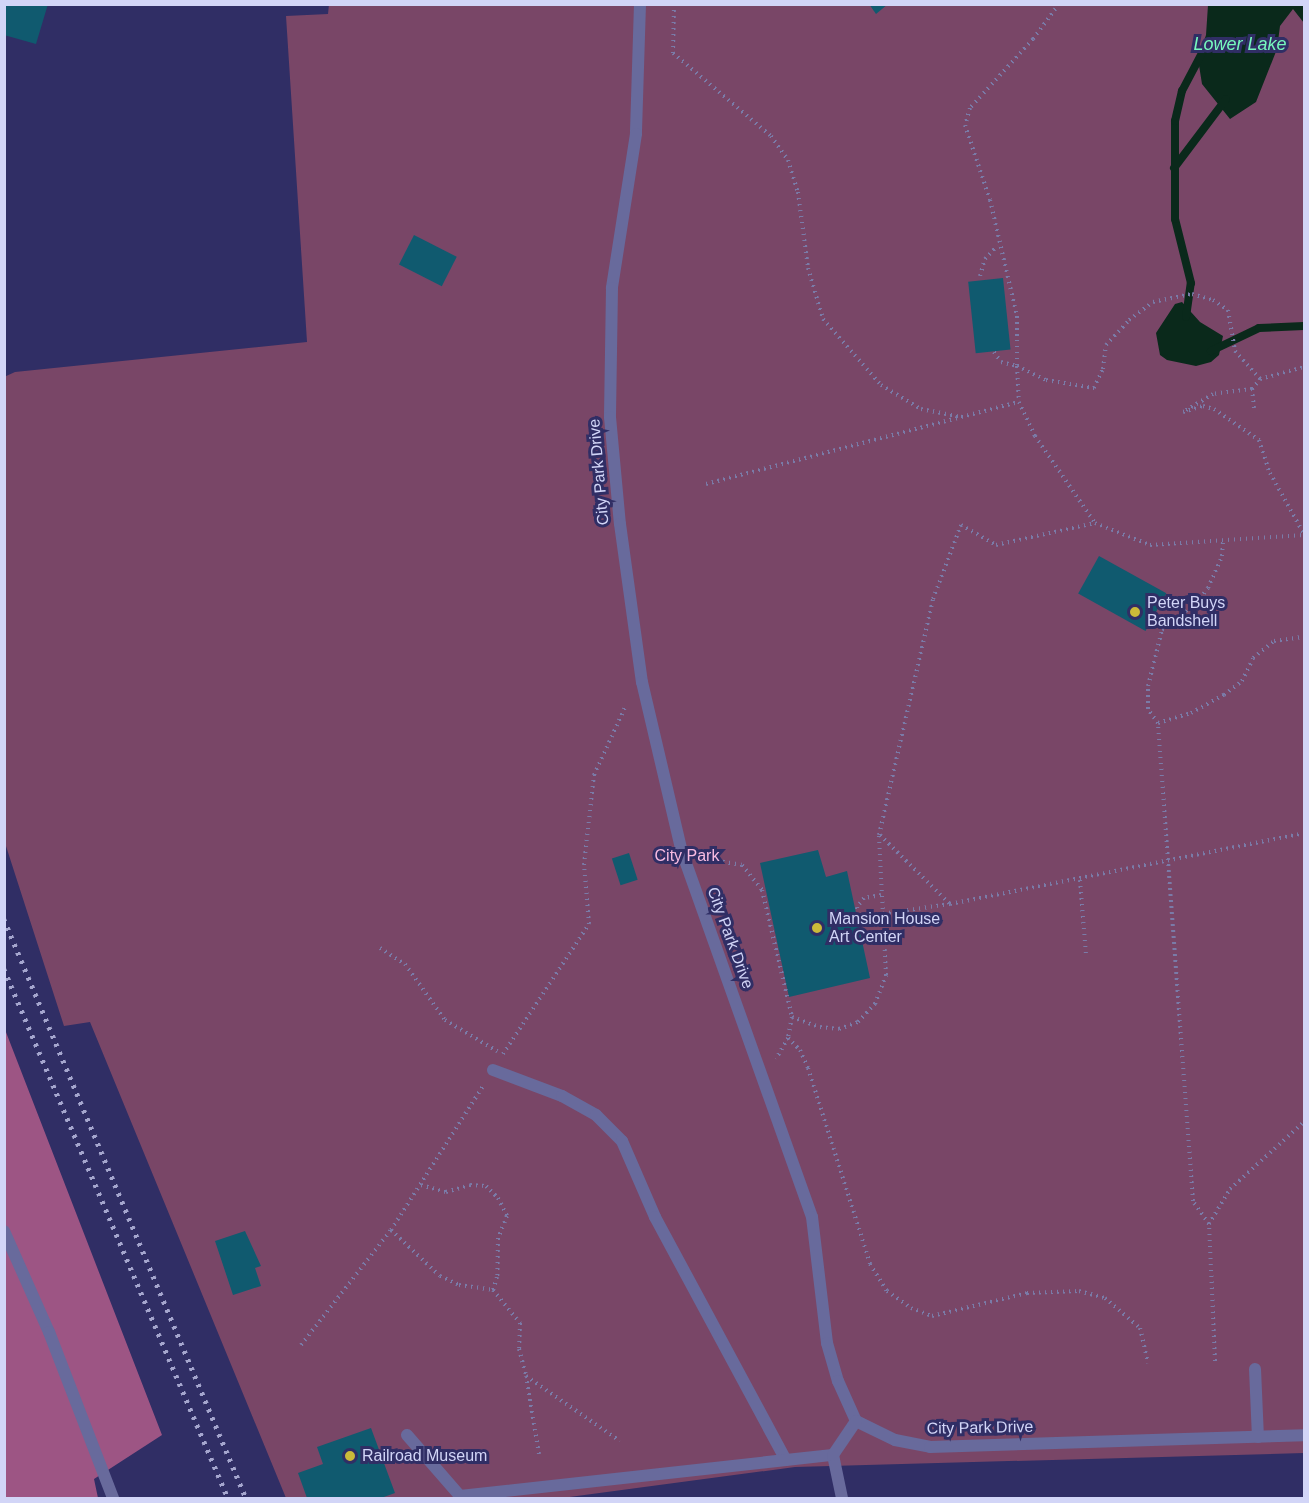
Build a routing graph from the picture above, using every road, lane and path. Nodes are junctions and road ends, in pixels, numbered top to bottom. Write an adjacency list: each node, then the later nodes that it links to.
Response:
1 (640, 4): 23 (street, City Park Drive)
2 (674, 4): 13 (path)
3 (1059, 5): 4 (path)
4 (998, 246): 5 (path); 7 (path)
5 (980, 276)
6 (994, 351): 7 (path)
7 (1017, 366): 9 (path); 11 (path)
8 (1305, 367): 9 (path)
9 (1260, 379): 10 (path)
10 (1252, 389): 12 (path); 16 (path)
11 (1019, 402): 13 (path); 15 (path)
12 (1254, 408)
13 (961, 417): 14 (path)
14 (706, 484)
15 (1095, 523): 17 (path); 22 (path)
16 (1304, 534): 17 (path)
17 (1223, 540): 20 (path)
18 (1305, 637): 20 (path)
19 (624, 696): 34 (path)
20 (1158, 723): 24 (path)
21 (1305, 833): 24 (path)
22 (879, 835): 26 (path); 27 (path)
23 (678, 838): 32 (path); 36 (street, City Park Drive)
24 (1168, 861): 25 (path); 39 (path)
25 (1080, 880): 27 (path); 31 (path)
26 (881, 895): 28 (path); 29 (path)
27 (950, 904): 28 (path)
28 (881, 914): 29 (path)
29 (882, 940): 32 (path)
30 (380, 948): 34 (path)
31 (1086, 955)
32 (792, 1017): 33 (path)
33 (788, 1038): 36 (path); 45 (path)
34 (503, 1054): 35 (path)
35 (493, 1070): 38 (path); 55 (street)
36 (765, 1080): 48 (street, City Park Drive)
37 (1305, 1122): 39 (path)
38 (421, 1185): 40 (path); 42 (path)
39 (1209, 1224): 44 (path)
40 (391, 1230): 42 (path); 43 (path)
41 (4, 1231): 56 (street)
42 (493, 1290): 47 (path)
43 (301, 1345)
44 (1215, 1361)
45 (1148, 1363)
46 (1255, 1369): 51 (street)
47 (526, 1376): 52 (path); 53 (path)
48 (856, 1421): 51 (street, City Park Drive); 54 (street)
49 (407, 1435): 55 (street)
50 (1305, 1436): 51 (street, City Park Drive)
51 (1258, 1437)
52 (620, 1441)
53 (539, 1454)
54 (833, 1455): 55 (street); 57 (street)
55 (786, 1460)
56 (112, 1498)
57 (842, 1498)

